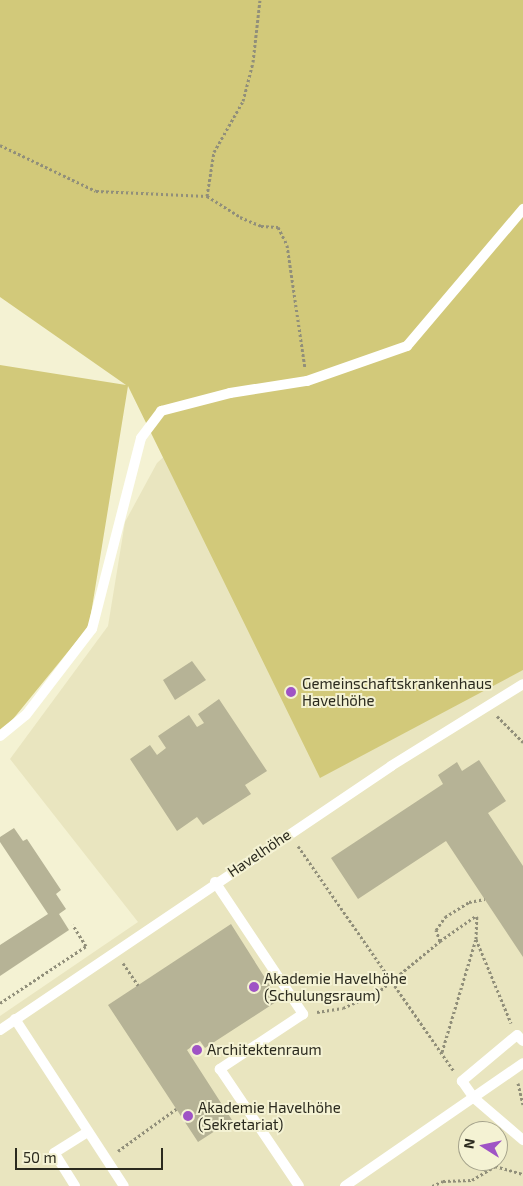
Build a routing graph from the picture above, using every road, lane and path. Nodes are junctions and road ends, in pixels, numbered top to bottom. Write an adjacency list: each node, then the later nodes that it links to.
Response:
1 (260, 0): 3 (path)
2 (0, 145): 3 (path)
3 (207, 196): 5 (path)
4 (523, 209): 5 (lane)
5 (307, 382): 8 (lane)
6 (523, 684): 7 (lane, Havelhöhe)
7 (487, 705): 9 (path); 10 (lane, Havelhöhe)
8 (0, 736)
9 (523, 742)
10 (289, 833): 11 (lane, Havelhöhe); 17 (path)
11 (216, 882): 16 (lane, Havelhöhe); 20 (lane)
12 (485, 899): 15 (path)
13 (73, 926): 19 (path)
14 (476, 939): 15 (path); 23 (path); 24 (path)
15 (440, 941): 17 (path)
16 (115, 951): 18 (path); 21 (lane, Havelhöhe)
17 (391, 980): 20 (path); 24 (path)
18 (138, 986)
19 (0, 1003)
20 (303, 1014): 39 (lane)
21 (15, 1019): 22 (lane, Havelhöhe); 31 (lane)
22 (0, 1030)
23 (520, 1038): 27 (lane)
24 (441, 1052): 27 (path)
25 (523, 1063): 26 (lane)
26 (514, 1070): 28 (lane); 29 (path)
27 (462, 1081): 28 (lane)
28 (474, 1098): 32 (lane); 40 (lane)
29 (523, 1104)
30 (176, 1109): 33 (path)
31 (88, 1132): 33 (lane); 37 (lane)
32 (523, 1140)
33 (106, 1159): 38 (lane)
34 (508, 1170): 36 (path)
35 (487, 1171): 41 (path)
36 (523, 1174)
37 (75, 1186)
38 (124, 1186)
39 (299, 1186)
40 (345, 1186)
41 (432, 1186)

